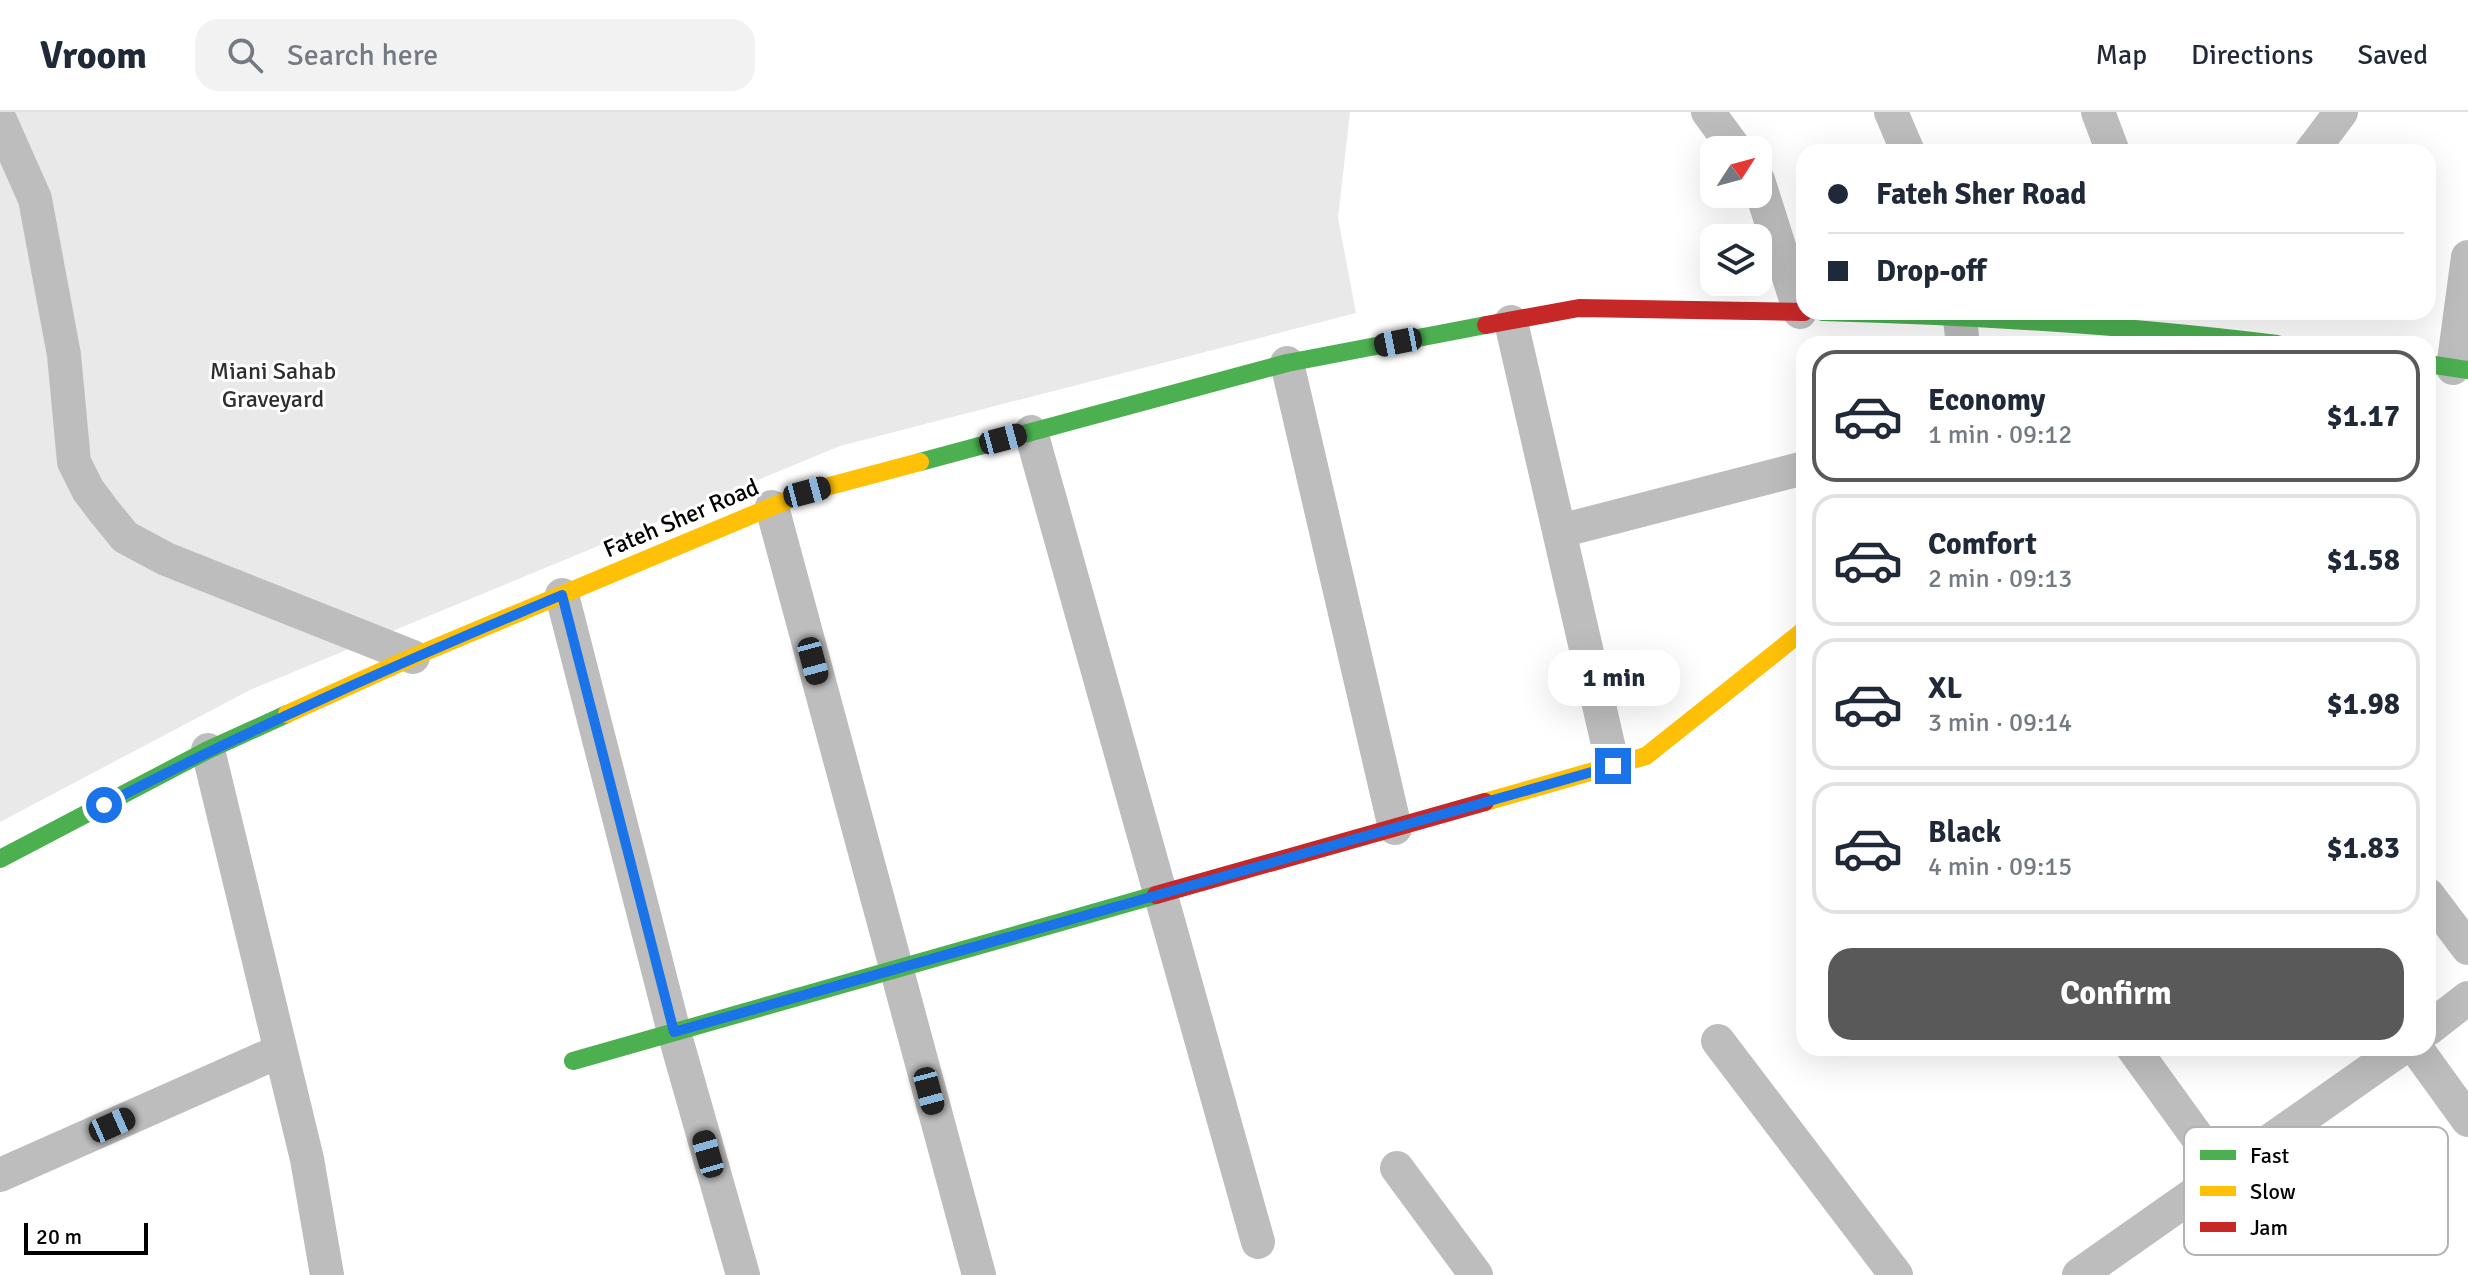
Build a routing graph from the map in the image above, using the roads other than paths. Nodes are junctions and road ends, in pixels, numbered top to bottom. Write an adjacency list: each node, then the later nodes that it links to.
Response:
1 (1708, 112): 6 (street)
2 (1891, 112): 7 (street)
3 (2098, 112): 8 (street)
4 (2341, 112): 9 (street)
5 (0, 120): 27 (street)
6 (1726, 136)
7 (1905, 144)
8 (2110, 144)
9 (2317, 144)
10 (1769, 208): 12 (street)
11 (2468, 257): 20 (street)
12 (1796, 278)
13 (1796, 312): 15 (street, Fateh Sher Road)
14 (1910, 320): 16 (street, Fateh Sher Road)
15 (1511, 322): 19 (street, Fateh Sher Road); 24 (street)
16 (1961, 324): 17 (street, Fateh Sher Road)
17 (2177, 325): 18 (street, Fateh Sher Road)
18 (2235, 336)
19 (1287, 363): 21 (street, Fateh Sher Road); 30 (street)
20 (2450, 367)
21 (1031, 432): 23 (street, Fateh Sher Road); 32 (street)
22 (1796, 470): 24 (street)
23 (772, 507): 25 (street, Fateh Sher Road); 35 (street)
24 (1560, 531): 29 (street)
25 (562, 595): 27 (street, Fateh Sher Road); 38 (street)
26 (1796, 636): 29 (street)
27 (413, 657): 28 (street, Fateh Sher Road)
28 (208, 750): 31 (street, Fateh Sher Road); 40 (street)
29 (1613, 766): 30 (street)
30 (1395, 828): 32 (street)
31 (0, 859)
32 (1160, 894): 35 (street); 51 (street)
33 (2436, 906): 34 (street)
34 (2468, 948)
35 (896, 969): 38 (street); 54 (street)
36 (2468, 998): 37 (street)
37 (2436, 1023)
38 (674, 1032): 44 (street); 53 (street)
39 (1718, 1041): 56 (street)
40 (280, 1051): 49 (street); 52 (street)
41 (2139, 1056): 46 (street)
42 (2391, 1056): 47 (street)
43 (2422, 1056): 45 (street)
44 (573, 1061)
45 (2468, 1120)
46 (2190, 1127)
47 (2290, 1127)
48 (1397, 1168): 55 (street)
49 (0, 1175)
50 (2184, 1202): 57 (street)
51 (1258, 1242)
52 (327, 1275)
53 (743, 1275)
54 (979, 1275)
55 (1476, 1275)
56 (1896, 1275)
57 (2079, 1275)

